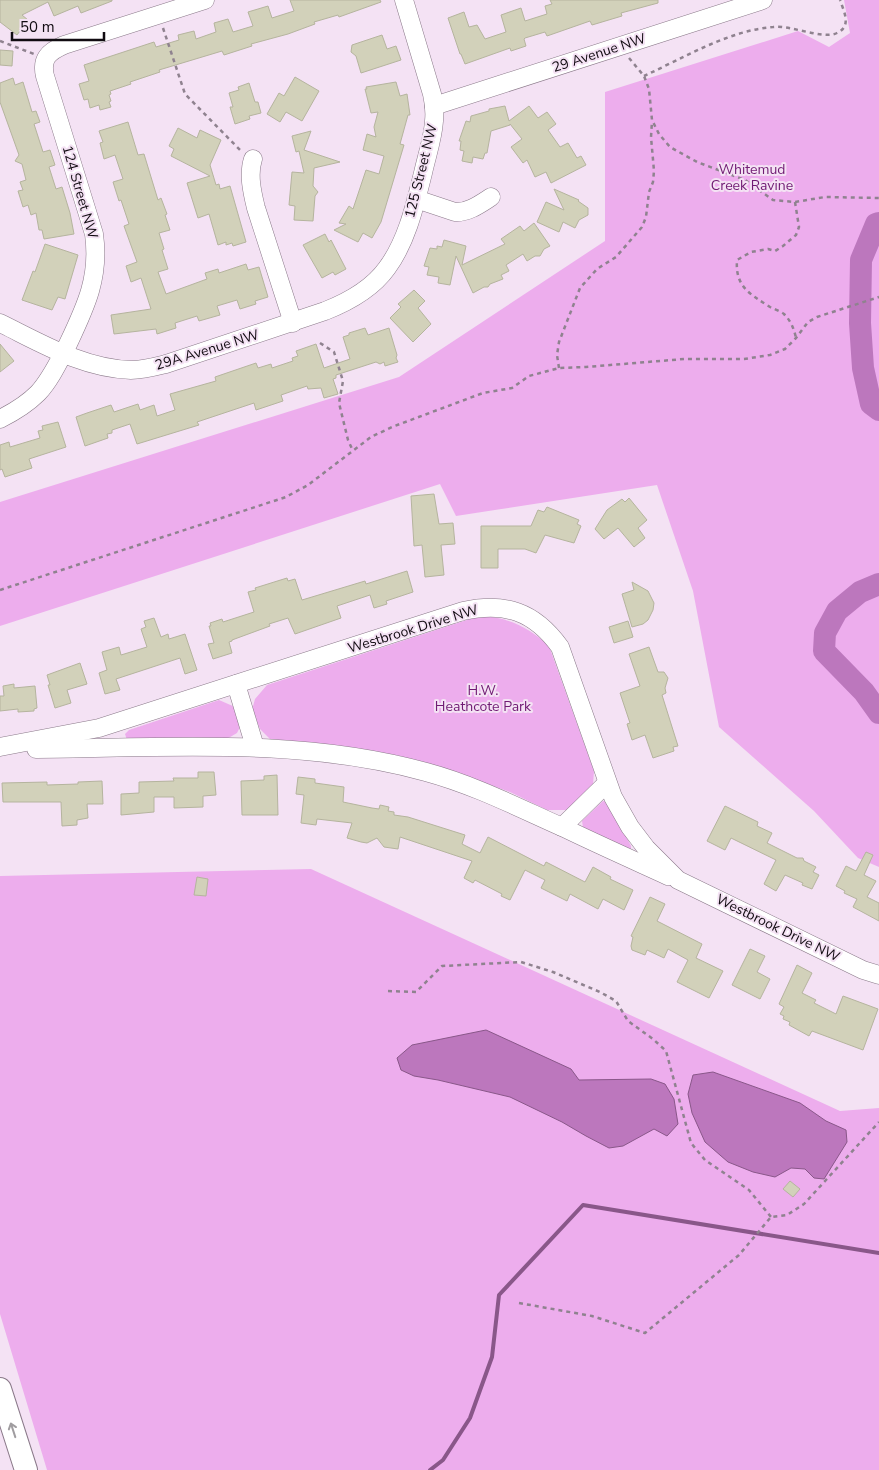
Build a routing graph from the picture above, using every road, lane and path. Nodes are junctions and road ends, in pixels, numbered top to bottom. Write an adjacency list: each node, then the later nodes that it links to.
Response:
1 (404, 0): 10 (street, 125 Street NW)
2 (763, 0): 7 (street, 29 Avenue NW)
3 (840, 0): 9 (path)
4 (199, 1): 5 (street)
5 (159, 14): 8 (street); 12 (path)
6 (0, 41): 8 (path)
7 (617, 47): 9 (path); 10 (street, 29 Avenue NW)
8 (45, 58): 23 (street, 124 Street NW)
9 (644, 76): 11 (path)
10 (434, 106): 15 (street, 125 Street NW)
11 (652, 120): 16 (path); 24 (path)
12 (253, 161): 20 (street)
13 (491, 198): 15 (street)
14 (879, 198): 16 (path)
15 (416, 199): 17 (street, 125 Street NW)
16 (795, 202): 21 (path)
17 (378, 278): 20 (street, 29A Avenue NW)
18 (879, 298): 21 (path)
19 (0, 323): 23 (street, 29A Avenue NW)
20 (293, 323): 23 (street, 29A Avenue NW)
21 (796, 338): 24 (path)
22 (320, 343): 26 (path)
23 (63, 353): 25 (street, 124 Street NW)
24 (559, 368): 26 (path)
25 (0, 419)
26 (353, 450): 27 (path)
27 (0, 590)
28 (236, 684): 29 (street); 30 (street, Westbrook Drive NW); 31 (street, Westbrook Drive NW)
29 (255, 747): 30 (street, Westbrook Drive NW); 32 (street, Westbrook Drive NW)
30 (0, 748)
31 (607, 783): 32 (street); 33 (street, Westbrook Drive NW)
32 (562, 827): 33 (street, Westbrook Drive NW)
33 (678, 880): 34 (street, Westbrook Drive NW)
34 (879, 975)
35 (388, 991): 37 (path)
36 (879, 1122): 37 (path)
37 (771, 1216): 38 (path)
38 (519, 1303)
39 (0, 1390): 40 (main road, one-way to 39)
40 (26, 1470)

